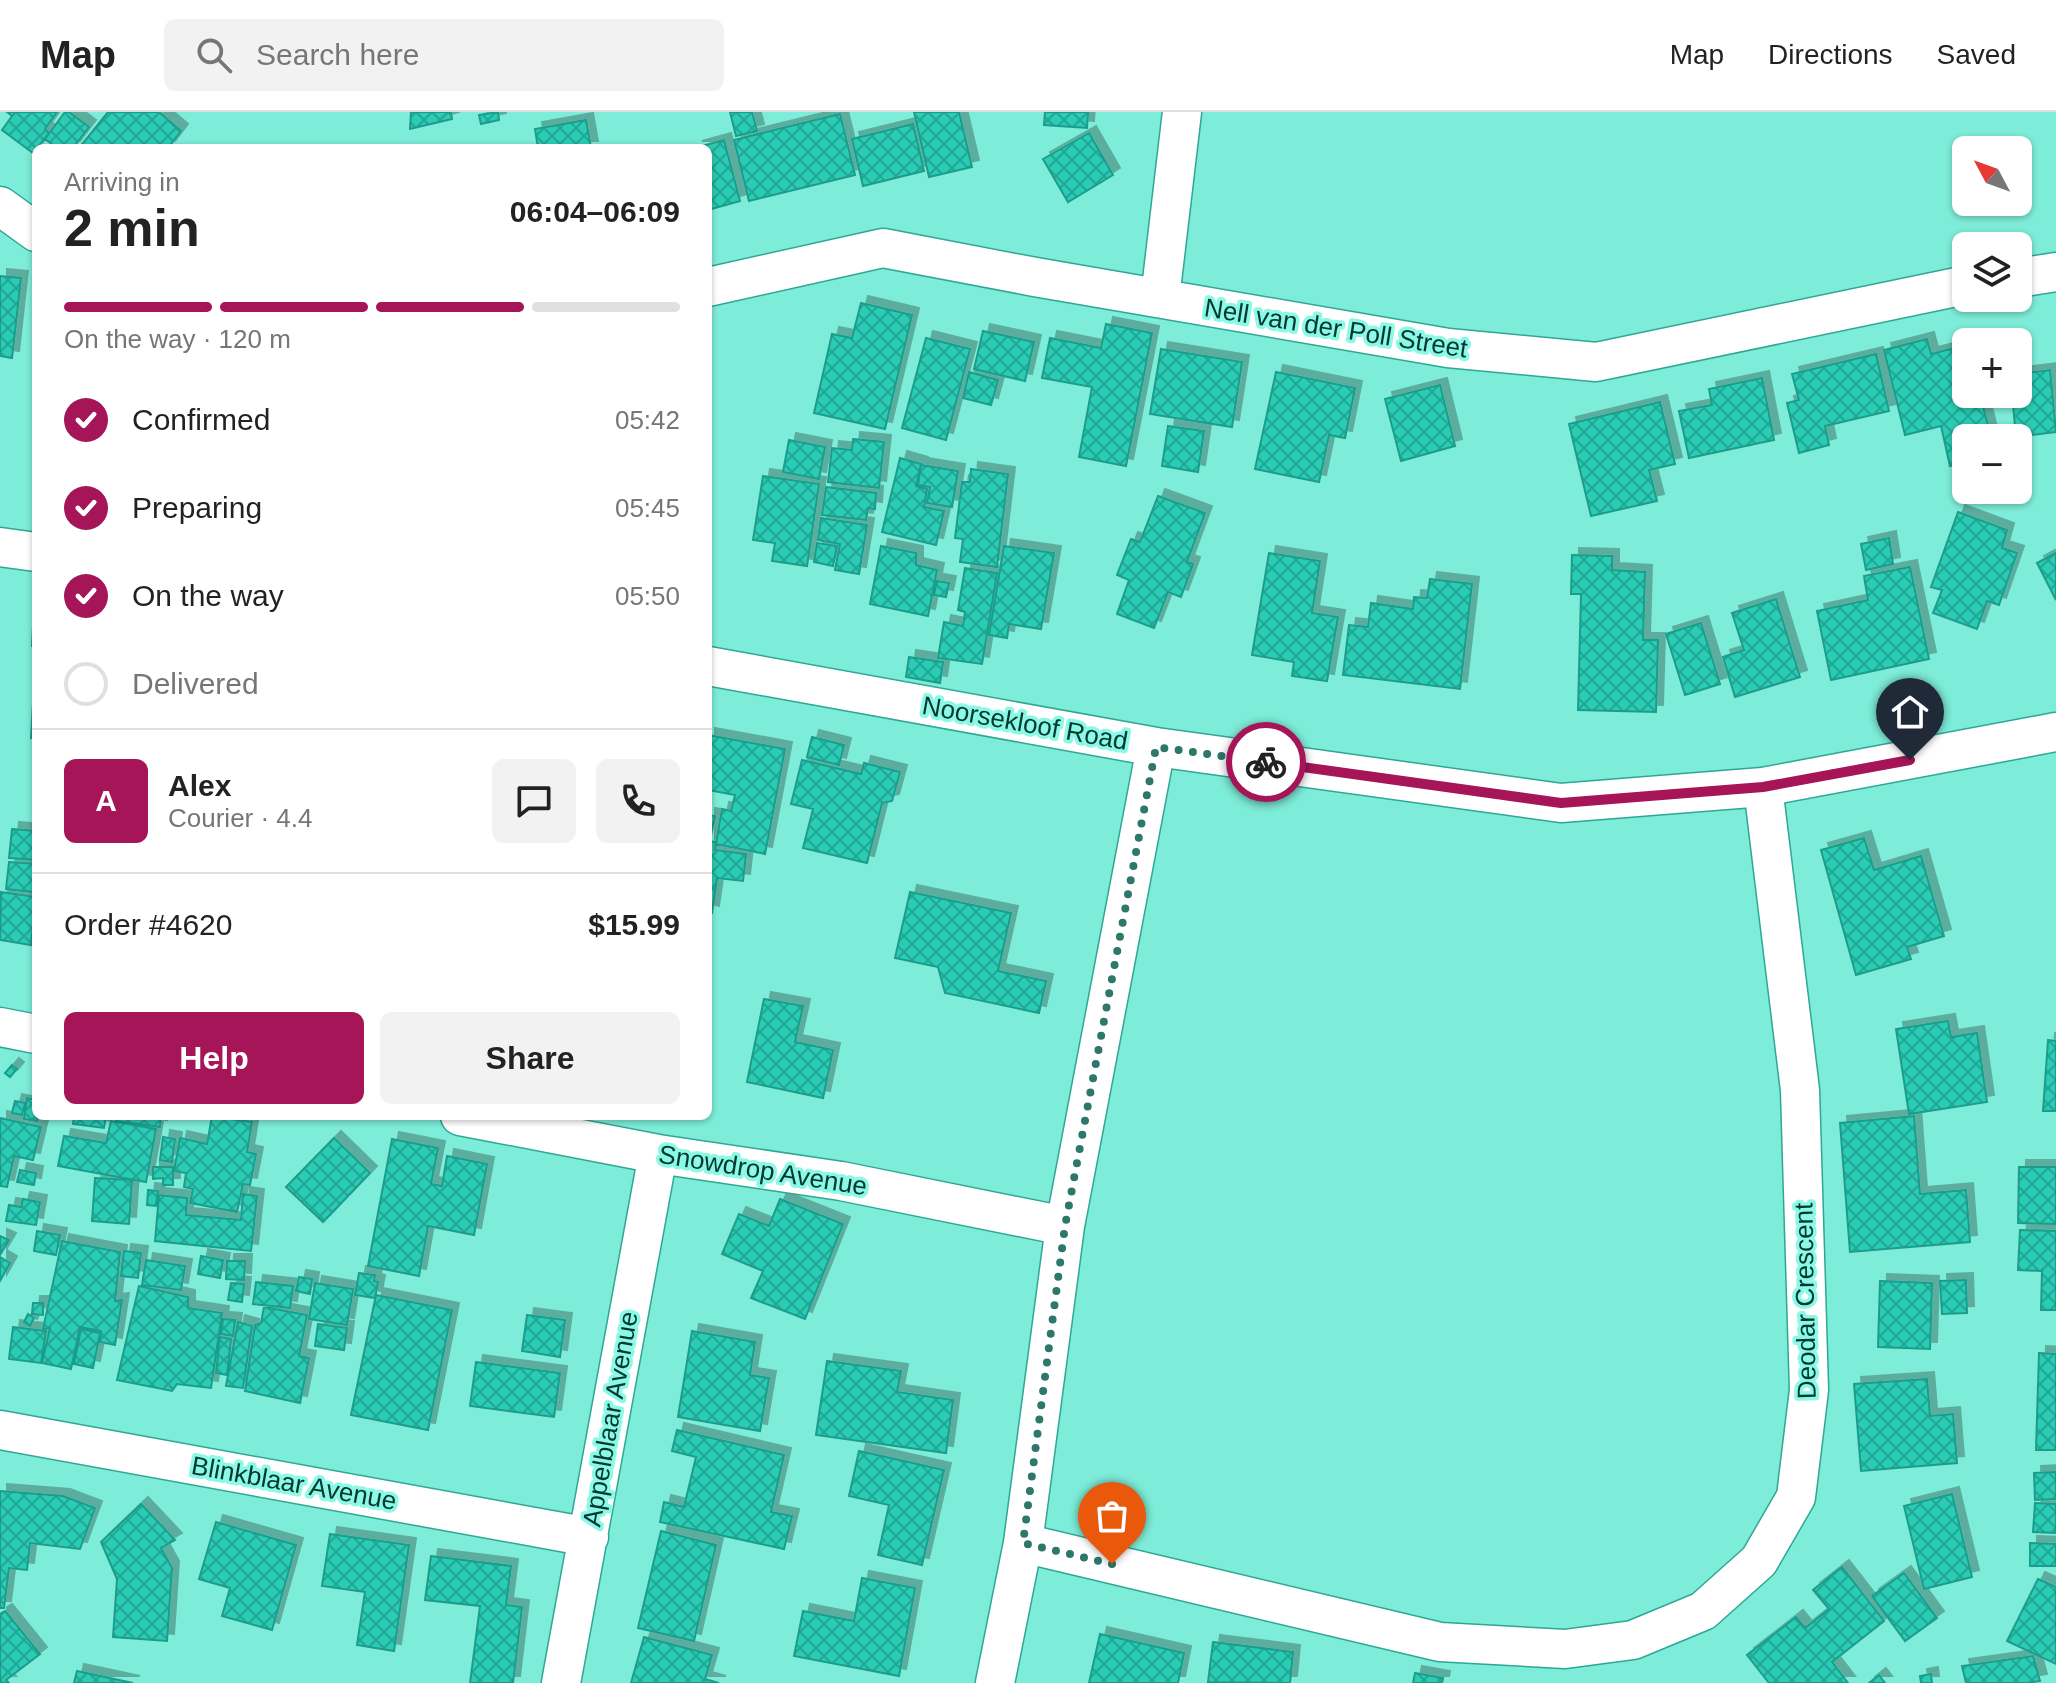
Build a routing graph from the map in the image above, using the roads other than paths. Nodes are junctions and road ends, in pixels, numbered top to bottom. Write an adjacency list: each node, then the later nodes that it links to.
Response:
1 (1182, 112): 8 (street)
2 (0, 206): 3 (street)
3 (32, 229)
4 (2056, 272): 5 (street)
5 (2032, 276)
6 (712, 286): 8 (street, Nell van der Poll Street)
7 (1952, 288): 8 (street, Nell van der Poll Street)
8 (1160, 298)
9 (0, 547): 10 (street)
10 (32, 551)
11 (712, 667): 13 (street, Noorsekloof Road)
12 (2056, 732): 14 (street, Noorsekloof Road)
13 (1156, 747): 14 (street, Noorsekloof Road); 19 (street)
14 (1763, 787): 22 (street, Deodar Crescent)
15 (0, 1027): 16 (street)
16 (32, 1033)
17 (481, 1120): 18 (street, Snowdrop Avenue)
18 (658, 1154): 19 (street, Snowdrop Avenue); 21 (street, Appelblaar Avenue)
19 (1065, 1226): 22 (street)
20 (0, 1430): 21 (street, Blinkblaar Avenue)
21 (589, 1537): 23 (street, Appelblaar Avenue)
22 (1023, 1543): 24 (street)
23 (561, 1683)
24 (995, 1683)

